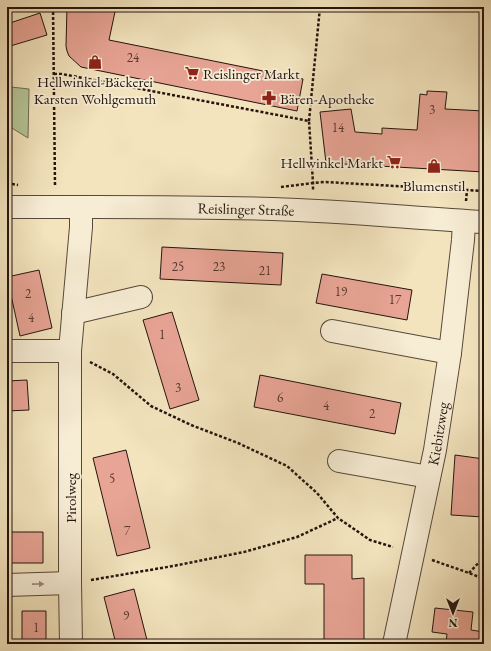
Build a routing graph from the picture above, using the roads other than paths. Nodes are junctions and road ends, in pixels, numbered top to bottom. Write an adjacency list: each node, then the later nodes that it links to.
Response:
1 (7, 207): 2 (street, Reislinger Straße)
2 (81, 207): 3 (street, Reislinger Straße); 5 (street, Pirolweg)
3 (474, 221): 9 (street, Kiebitzweg)
4 (141, 297): 5 (street)
5 (73, 312): 8 (street, Pirolweg)
6 (332, 331): 9 (street)
7 (7, 351): 8 (street)
8 (70, 351): 12 (street, Pirolweg)
9 (450, 353): 11 (street, Kiebitzweg)
10 (339, 461): 11 (street)
11 (429, 477): 15 (street, Kiebitzweg)
12 (70, 583): 13 (street, one-way to 12); 14 (street, Pirolweg)
13 (7, 585)
14 (71, 644)
15 (394, 644)

